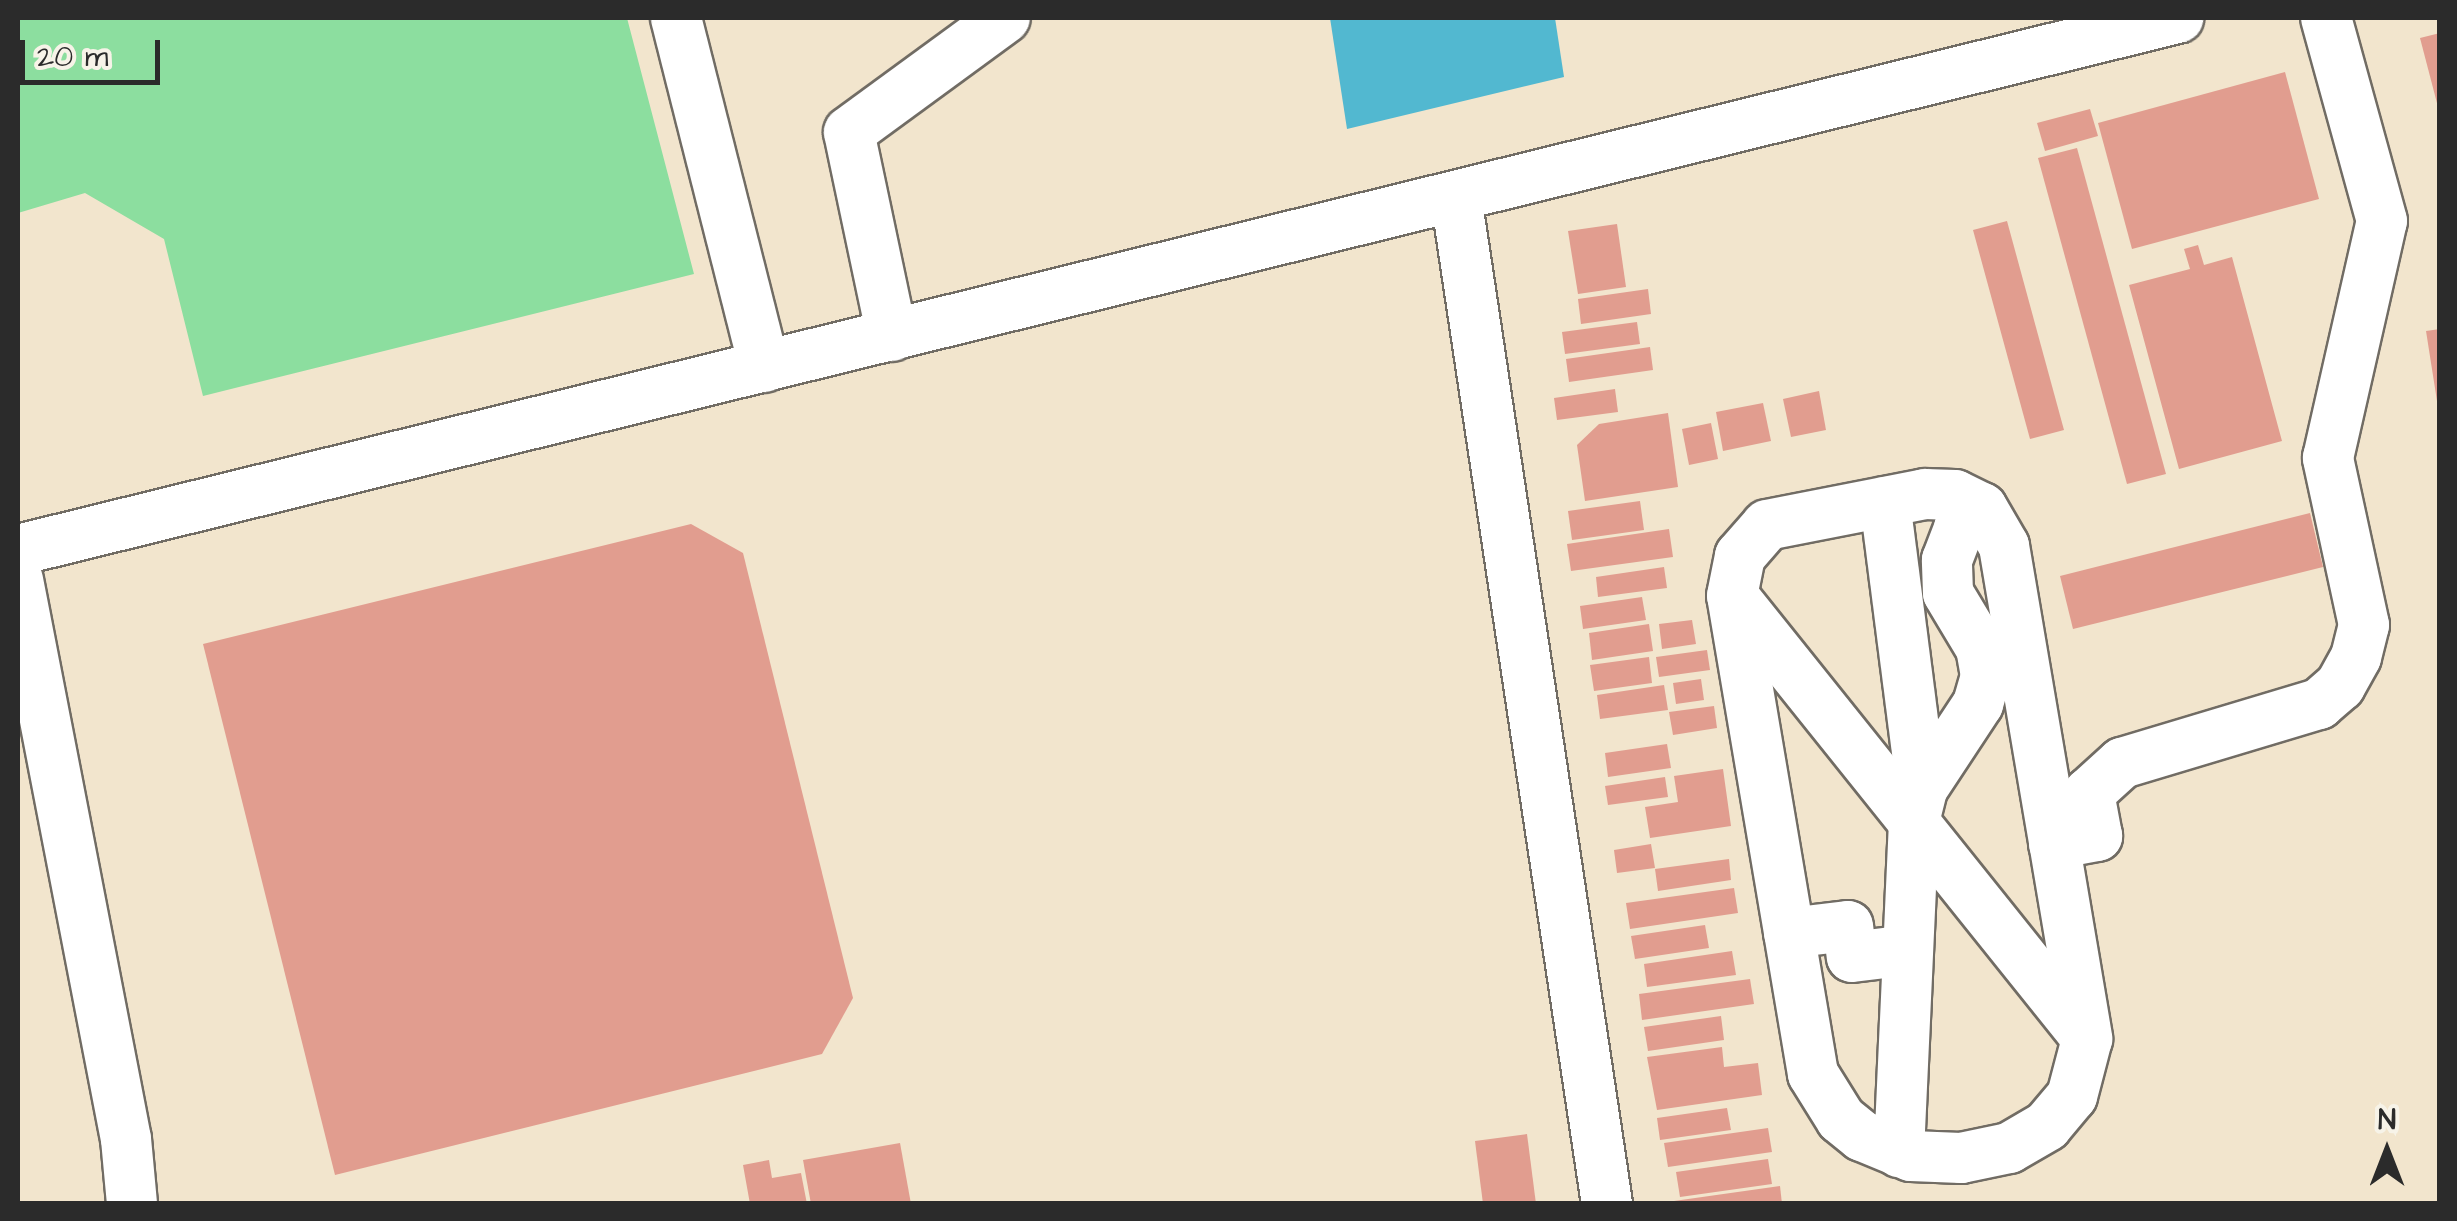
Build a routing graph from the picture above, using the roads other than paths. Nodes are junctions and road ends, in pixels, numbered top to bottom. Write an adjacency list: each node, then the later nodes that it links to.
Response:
1 (676, 18): 8 (street)
2 (1005, 18): 7 (street)
3 (2178, 18): 5 (street)
4 (2326, 18): 15 (street)
5 (2107, 26): 6 (street)
6 (1456, 197): 7 (street); 21 (street)
7 (892, 336): 8 (street)
8 (764, 367): 11 (street)
9 (1886, 502): 10 (street); 13 (street); 14 (street)
10 (1982, 508): 14 (street); 15 (street)
11 (18, 550)
12 (18, 580): 20 (street)
13 (1732, 596): 14 (street); 16 (street)
14 (1918, 806): 17 (street); 18 (street)
15 (2054, 844): 18 (street)
16 (1789, 933): 17 (street); 19 (street)
17 (1908, 950): 19 (street)
18 (2087, 1039): 19 (street)
19 (1899, 1152)
20 (132, 1204)
21 (1608, 1204)

